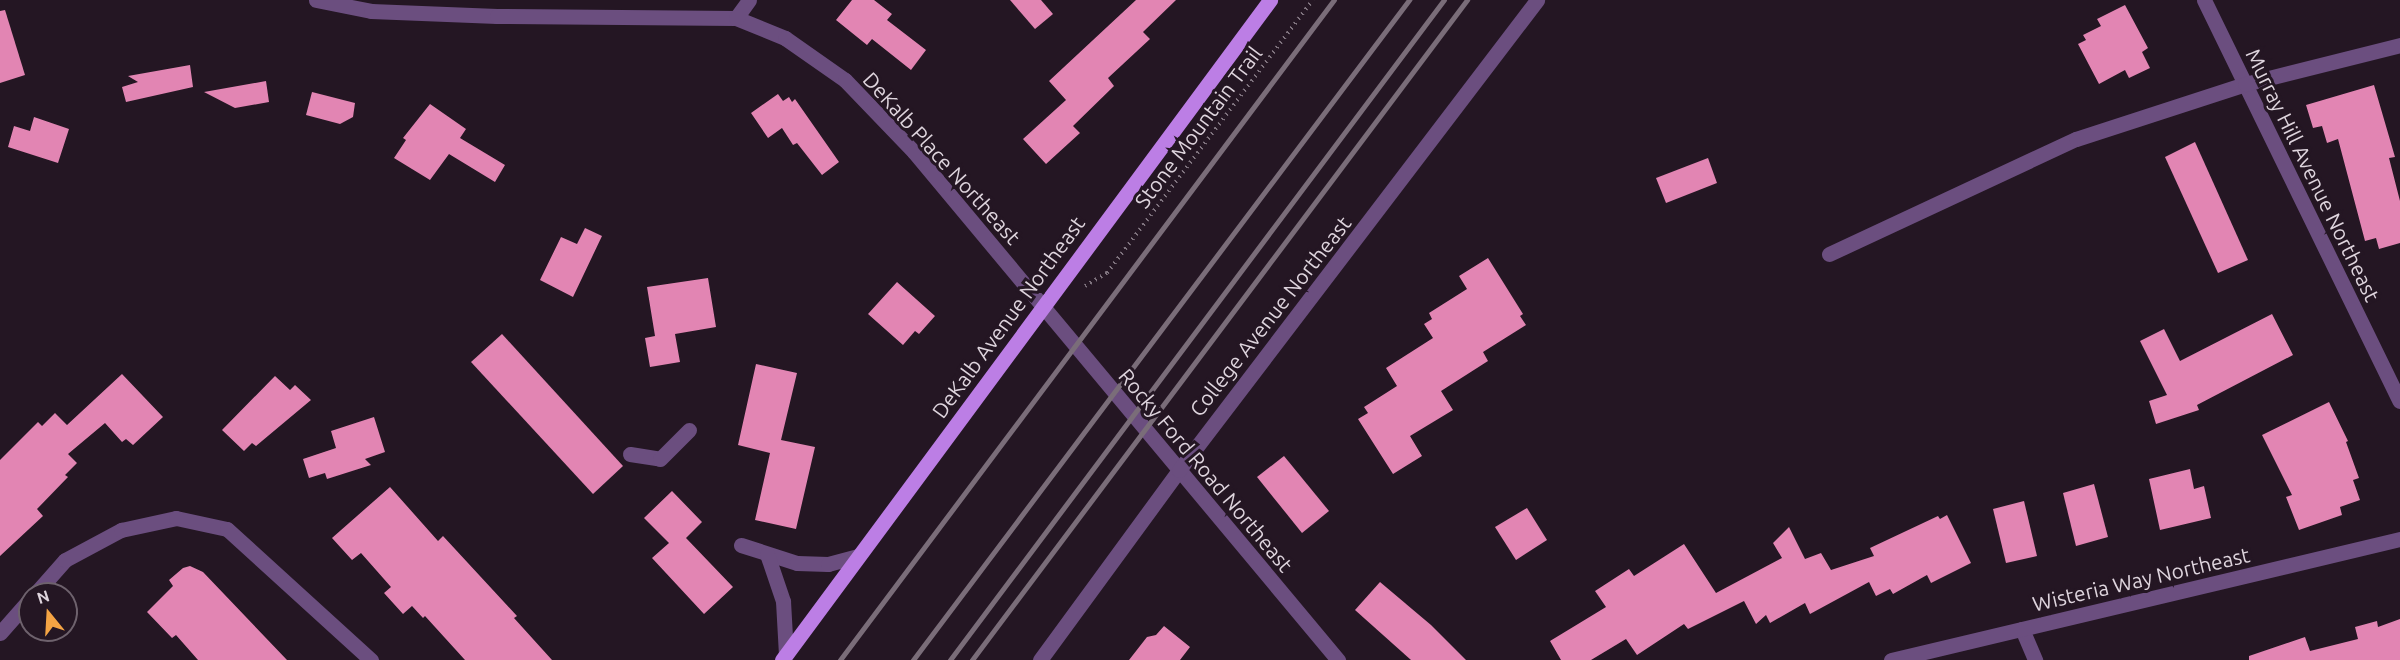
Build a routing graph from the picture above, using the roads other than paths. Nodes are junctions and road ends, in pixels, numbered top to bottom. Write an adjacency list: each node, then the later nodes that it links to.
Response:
1 (316, 0): 6 (street)
2 (749, 0): 6 (street)
3 (1270, 0): 10 (main road, DeKalb Avenue Northeast)
4 (1537, 0): 14 (street, College Avenue Northeast)
5 (2204, 0): 8 (street, Murray Hill Avenue Northeast)
6 (736, 18): 10 (street, DeKalb Place Northeast)
7 (2400, 45): 8 (street)
8 (2245, 84): 9 (street); 11 (street, Murray Hill Avenue Northeast)
9 (1829, 254)
10 (1043, 306): 14 (street, Rocky Ford Road Northeast); 18 (main road, DeKalb Avenue Northeast)
11 (2400, 402)
12 (689, 430): 13 (street)
13 (630, 454)
14 (1179, 470): 25 (street, College Avenue Northeast); 26 (street, Rocky Ford Road Northeast)
15 (2400, 539): 21 (street, Wisteria Way Northeast)
16 (741, 545): 17 (street)
17 (767, 554): 18 (street); 23 (street)
18 (858, 556): 23 (main road, DeKalb Avenue Northeast)
19 (46, 582): 24 (street)
20 (18, 613): 22 (street)
21 (2022, 629): 27 (street, Wisteria Way Northeast); 28 (street)
22 (0, 633)
23 (784, 657)
24 (371, 660)
25 (1040, 660)
26 (1338, 660)
27 (1891, 660)
28 (2035, 660)

